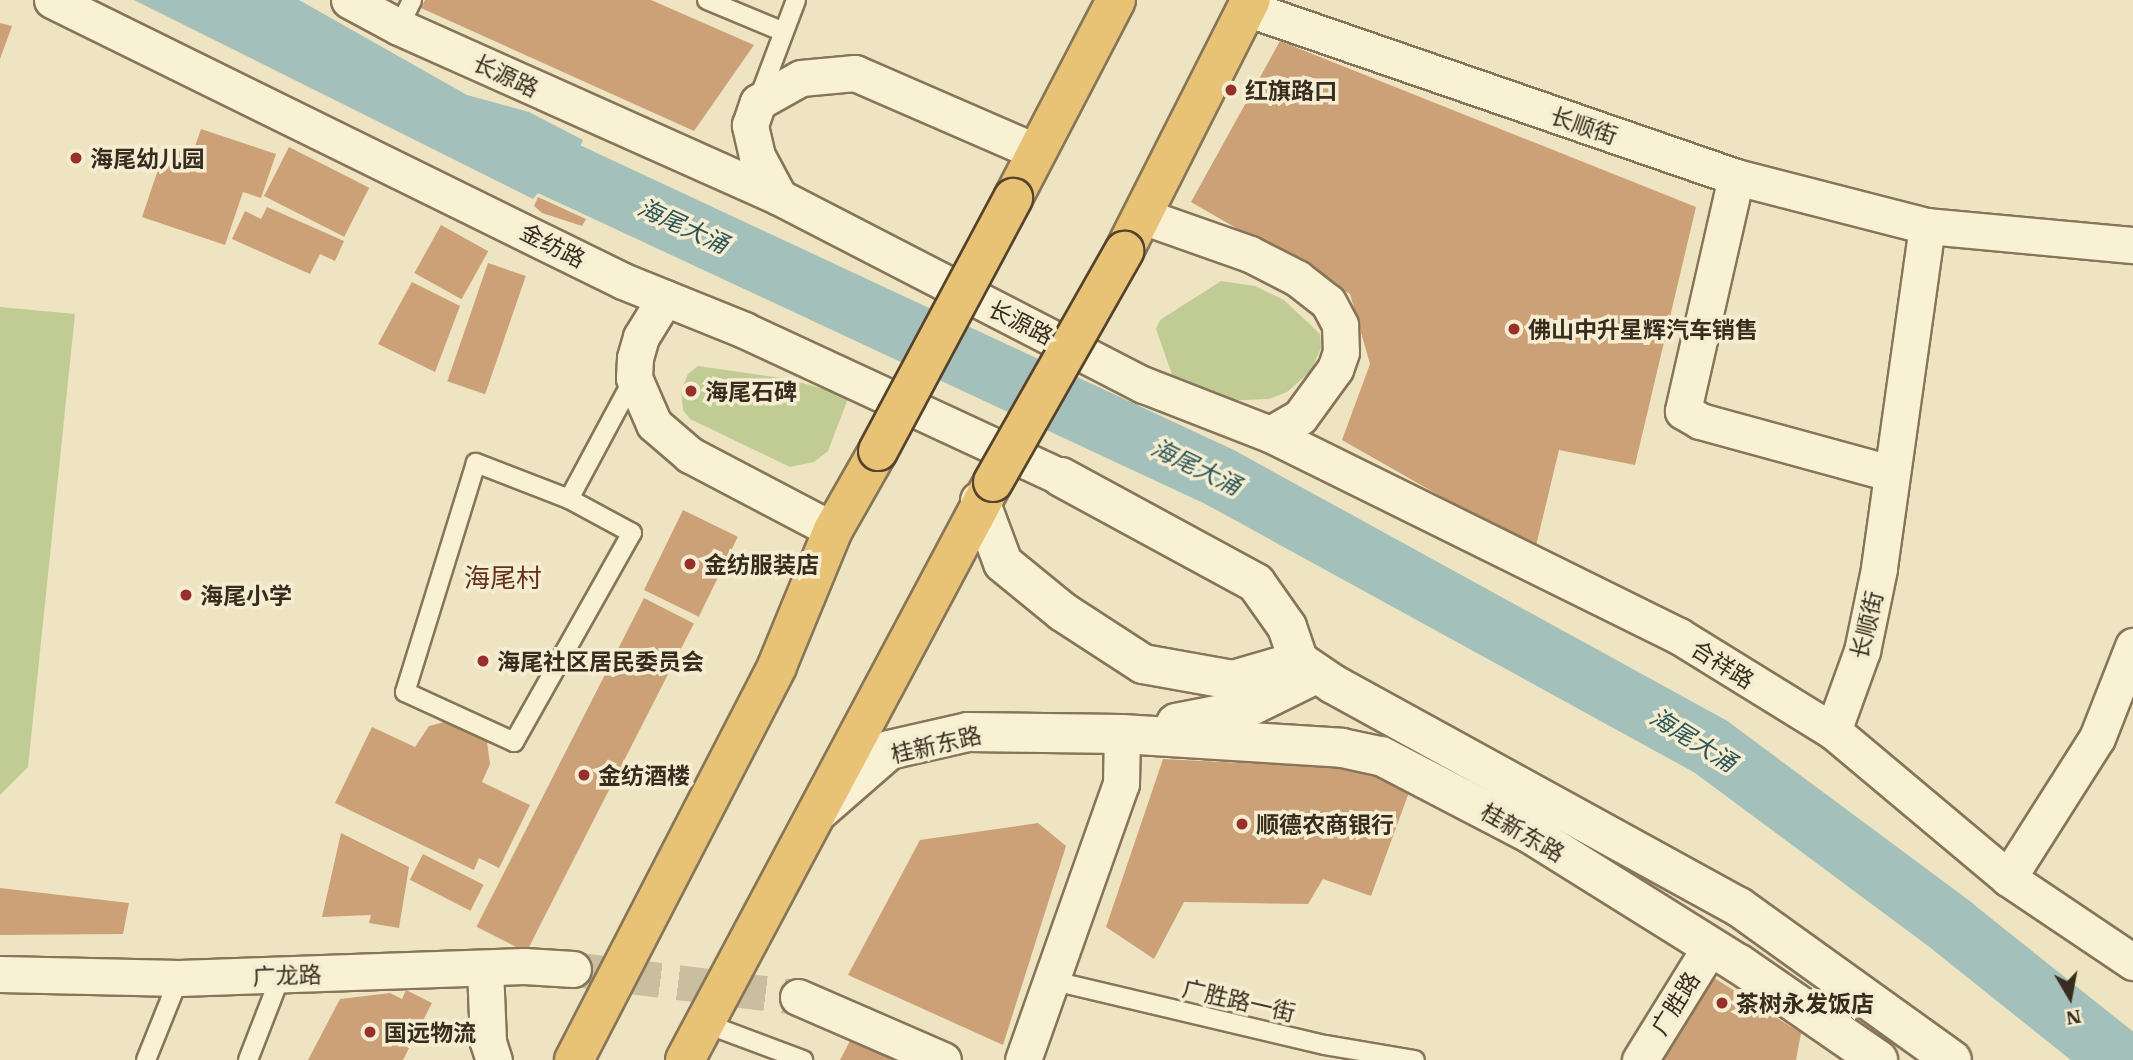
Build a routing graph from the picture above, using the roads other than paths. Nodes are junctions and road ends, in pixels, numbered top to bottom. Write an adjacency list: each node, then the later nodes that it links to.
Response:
1 (52, 0): 16 (street, 金纺路)
2 (349, 0): 7 (street, 长源路)
3 (707, 0): 8 (lane)
4 (796, 0): 8 (lane)
5 (1116, 0): 10 (highway)
6 (1248, 4): 11 (street, 长顺街); 13 (highway)
7 (405, 14): 12 (street, 长源路)
8 (784, 32): 9 (lane)
9 (758, 102): 10 (street); 12 (street)
10 (1034, 151): 23 (highway, bridge)
11 (1736, 177): 14 (street, 长顺街); 19 (street)
12 (779, 197): 18 (street, 长源路)
13 (1145, 217): 18 (street); 21 (highway, bridge)
14 (1927, 226): 15 (street, 长顺街); 19 (street, 长顺街)
15 (2133, 245)
16 (665, 298): 17 (street); 20 (street, 金纺路)
17 (634, 378): 22 (lane); 23 (street)
18 (1270, 434): 26 (street, 合祥路)
19 (1890, 473): 26 (street, 长顺街)
20 (1061, 477): 25 (street)
21 (986, 491): 25 (street); 28 (highway)
22 (569, 499): 22 (lane)
23 (833, 530): 43 (highway)
24 (2133, 646): 29 (street)
25 (1308, 667): 27 (street, 桂新东路); 51 (street, 桂新东路)
26 (1833, 731): 29 (street, 合祥路)
27 (1122, 734): 28 (street, 桂新东路); 30 (street, 桂新东路); 37 (street)
28 (814, 816): 39 (highway)
29 (2008, 878): 31 (street, 合祥路)
30 (1710, 947): 49 (street, 广胜路); 50 (street, 桂新东路)
31 (2133, 962)
32 (485, 969): 33 (street, 广龙路); 34 (street, 广龙路); 42 (street)
33 (573, 969)
34 (281, 975): 36 (street, 广龙路); 41 (lane)
35 (1, 978): 36 (street, 广龙路)
36 (179, 978): 40 (lane)
37 (1054, 981): 47 (street); 48 (lane, 广胜路一街)
38 (798, 997): 46 (street)
39 (704, 1023): 44 (highway); 45 (lane)
40 (146, 1060)
41 (248, 1060)
42 (494, 1060)
43 (574, 1060)
44 (685, 1060)
45 (803, 1060)
46 (943, 1060)
47 (1023, 1060)
48 (1415, 1060)
49 (1640, 1060)
50 (1878, 1060)
51 (1952, 1060)

